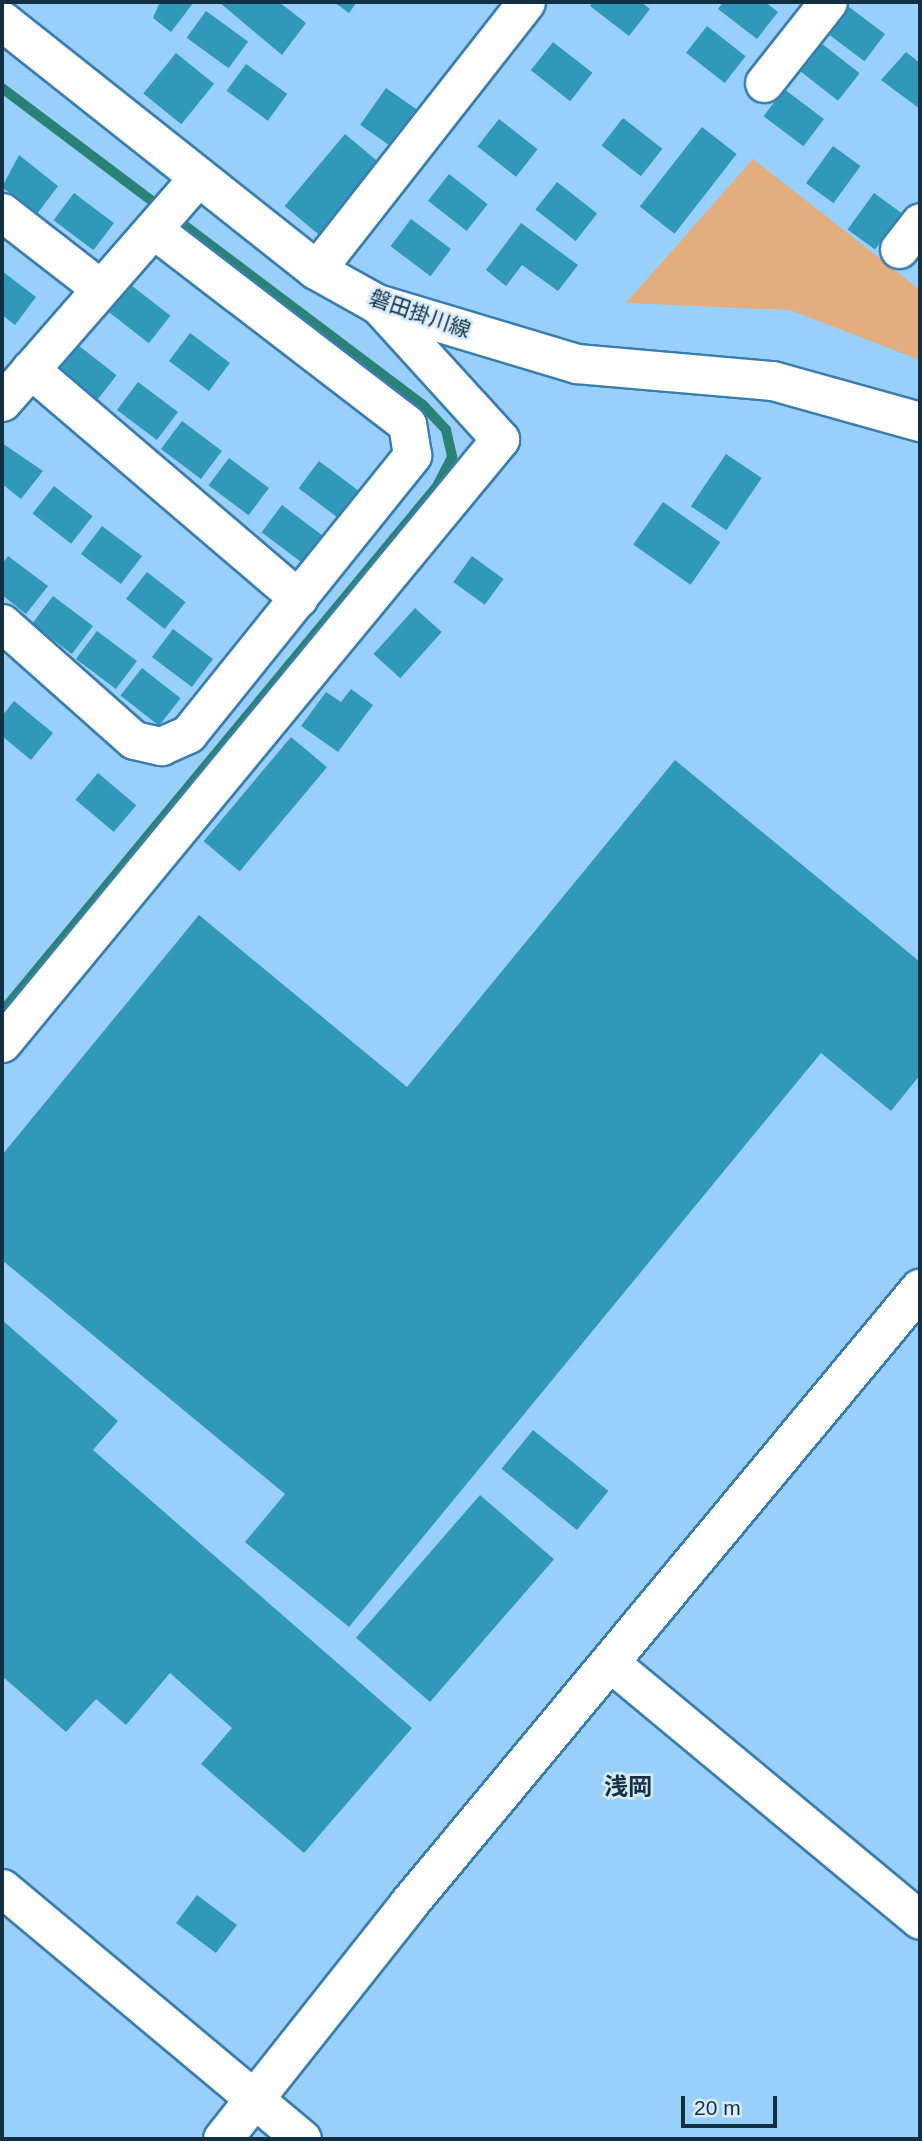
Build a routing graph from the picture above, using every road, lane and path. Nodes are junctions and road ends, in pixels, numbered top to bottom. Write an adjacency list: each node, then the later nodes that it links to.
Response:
1 (828, 2): 4 (street)
2 (523, 3): 8 (street)
3 (2, 21): 5 (street, 磐田掛川線)
4 (764, 83)
5 (198, 177): 7 (street); 8 (street, 磐田掛川線)
6 (2, 212): 9 (street)
7 (153, 229): 9 (street); 14 (street)
8 (316, 270): 10 (street, 磐田掛川線)
9 (100, 288): 11 (street)
10 (377, 304): 13 (street, 磐田掛川線); 16 (street)
11 (30, 369): 12 (street); 14 (street)
12 (2, 402)
13 (920, 422)
14 (298, 598): 15 (street)
15 (2, 623)
16 (2, 1043)
17 (920, 1289): 18 (street)
18 (613, 1665): 20 (street); 21 (street)
19 (2, 1888): 21 (street)
20 (920, 1920)
21 (255, 2101): 22 (street); 23 (street)
22 (223, 2139)
23 (302, 2139)

